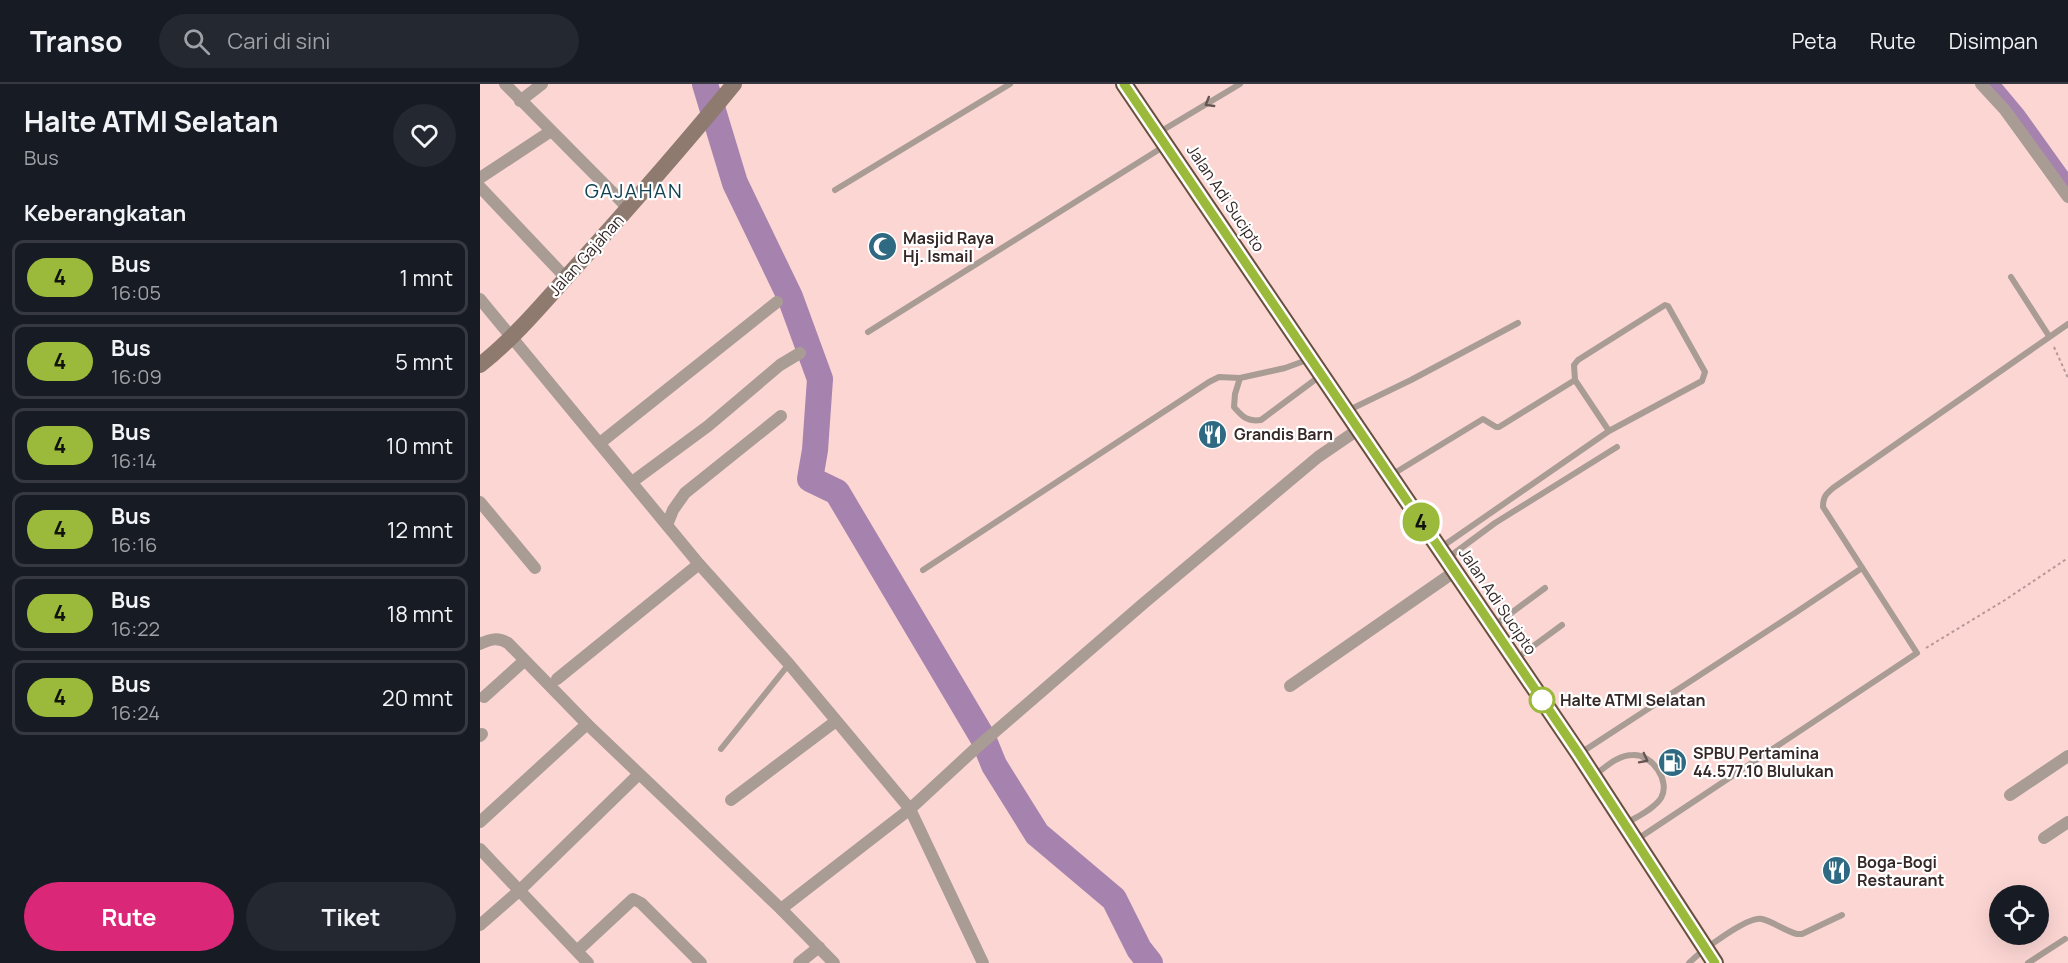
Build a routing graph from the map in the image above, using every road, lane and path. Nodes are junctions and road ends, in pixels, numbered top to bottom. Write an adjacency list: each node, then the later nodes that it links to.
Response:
1 (505, 84): 8 (street)
2 (542, 84): 8 (street)
3 (734, 84): 15 (street, Jalan Gajahan)
4 (1010, 84): 13 (lane)
5 (1124, 84): 10 (highway, Jalan Adi Sucipto)
6 (1240, 84): 10 (lane, one-way to 10)
7 (1981, 84): 14 (street)
8 (520, 101): 9 (street)
9 (551, 131): 11 (street); 15 (street)
10 (1162, 139): 22 (lane); 26 (highway, Jalan Adi Sucipto)
11 (480, 178)
12 (480, 187): 17 (street)
13 (836, 190)
14 (2068, 196)
15 (628, 208): 17 (street, Jalan Gajahan)
16 (2011, 277): 24 (lane)
17 (566, 278): 23 (street, Jalan Gajahan)
18 (480, 299): 23 (street)
19 (777, 302): 36 (street)
20 (1518, 323): 32 (lane)
21 (2068, 324): 24 (lane)
22 (868, 332)
23 (513, 336): 27 (street, Jalan Gajahan); 36 (street)
24 (2049, 336): 30 (path); 46 (lane)
25 (800, 353): 39 (street)
26 (1311, 359): 28 (highway, Jalan Adi Sucipto); 29 (lane)
27 (480, 365)
28 (1322, 375): 29 (lane); 32 (highway, Jalan Adi Sucipto)
29 (1240, 378): 47 (lane)
30 (2068, 378)
31 (1575, 380): 35 (lane); 35 (lane); 38 (lane)
32 (1347, 411): 34 (highway, Jalan Adi Sucipto)
33 (781, 416): 41 (street)
34 (1359, 429): 38 (highway, Jalan Adi Sucipto); 68 (street)
35 (1609, 431): 43 (lane)
36 (600, 443): 39 (street)
37 (1617, 447): 43 (lane)
38 (1390, 476): 43 (highway, Jalan Adi Sucipto)
39 (632, 482): 41 (street)
40 (480, 502): 45 (street)
41 (667, 525): 44 (street)
42 (2068, 558): 52 (path)
43 (1446, 560): 50 (highway, Jalan Adi Sucipto); 57 (street)
44 (699, 564): 55 (street); 56 (street)
45 (535, 568)
46 (1862, 568): 52 (lane); 62 (lane)
47 (923, 570)
48 (1545, 588): 50 (lane)
49 (1562, 625): 53 (lane)
50 (1492, 627): 53 (highway, Jalan Adi Sucipto)
51 (480, 644): 54 (street)
52 (1917, 653): 73 (lane)
53 (1514, 660): 62 (highway, Jalan Adi Sucipto)
54 (524, 661): 58 (street); 60 (street)
55 (789, 664): 59 (street); 61 (lane)
56 (557, 679)
57 (1290, 686)
58 (484, 697)
59 (836, 720): 67 (street); 68 (street)
60 (587, 724): 64 (street); 69 (street)
61 (721, 749)
62 (1579, 754): 65 (highway, Jalan Adi Sucipto)
63 (2068, 756): 66 (street)
64 (639, 774): 75 (street); 76 (street)
65 (1593, 776): 71 (highway, Jalan Adi Sucipto); 71 (lane, one-way to 71)
66 (2010, 795)
67 (731, 800)
68 (910, 809): 76 (street); 87 (street)
69 (480, 822)
70 (2068, 822): 72 (street)
71 (1625, 825): 73 (highway, Jalan Adi Sucipto)
72 (2044, 838)
73 (1636, 840): 82 (highway, Jalan Adi Sucipto)
74 (480, 849): 75 (street)
75 (520, 890): 78 (street); 81 (street)
76 (781, 909): 80 (street)
77 (1842, 915): 82 (lane)
78 (480, 925)
79 (2065, 939): 89 (lane)
80 (819, 947): 85 (street); 86 (street)
81 (577, 951): 83 (street); 84 (street)
82 (1710, 955): 88 (lane)
83 (588, 963)
84 (701, 963)
85 (799, 963)
86 (834, 963)
87 (983, 963)
88 (1689, 963)
89 (2028, 963)

